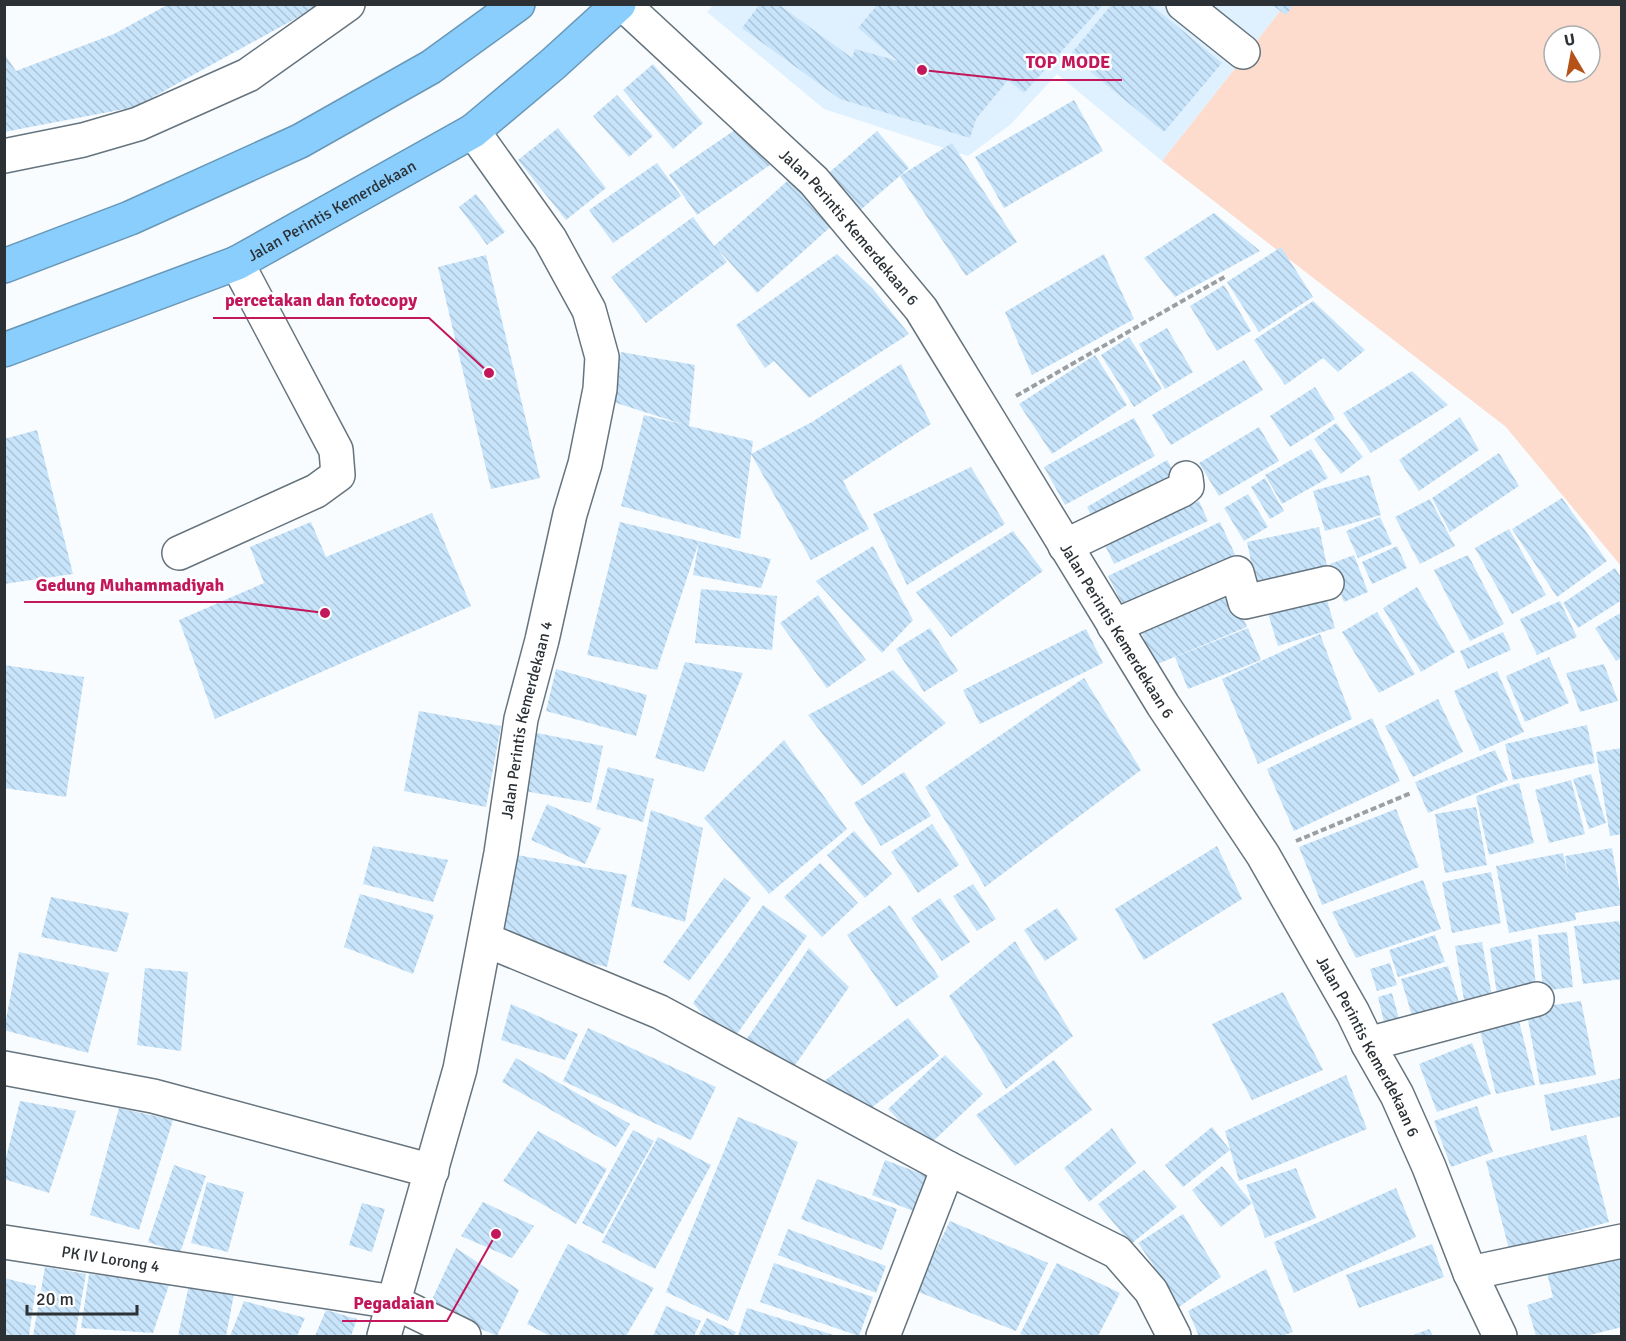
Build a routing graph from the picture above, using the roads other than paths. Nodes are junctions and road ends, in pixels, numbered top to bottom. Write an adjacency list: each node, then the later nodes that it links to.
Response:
1 (348, 4): 7 (street)
2 (518, 4): 9 (highway)
3 (621, 4): 6 (highway, Jalan Perintis Kemerdekaan); 12 (street, Jalan Perintis Kemerdekaan 6)
4 (1183, 4): 5 (street)
5 (1243, 52)
6 (473, 131): 8 (highway, Jalan Perintis Kemerdekaan); 16 (street, Jalan Perintis Kemerdekaan 4)
7 (4, 156)
8 (237, 263): 10 (highway, Jalan Perintis Kemerdekaan); 13 (street)
9 (4, 266)
10 (4, 350)
11 (1186, 478): 12 (street)
12 (1065, 546): 15 (street, Jalan Perintis Kemerdekaan 6)
13 (179, 553)
14 (1327, 583): 15 (street)
15 (1114, 626): 18 (street, Jalan Perintis Kemerdekaan 6)
16 (486, 940): 20 (street); 21 (street, Jalan Perintis Kemerdekaan 4)
17 (1537, 999): 18 (street)
18 (1368, 1044): 24 (street, Jalan Perintis Kemerdekaan 6)
19 (4, 1068): 21 (street)
20 (948, 1168): 28 (street); 29 (street)
21 (432, 1171): 25 (street, Jalan Perintis Kemerdekaan 4)
22 (1622, 1241): 24 (street)
23 (4, 1242): 25 (street, PK IV Lorong 4)
24 (1470, 1273): 30 (street, Jalan Perintis Kemerdekaan 6)
25 (394, 1302): 26 (street, Jalan Perintis Kemerdekaan 4); 27 (street, PK IV Lorong 4)
26 (384, 1336)
27 (464, 1336)
28 (883, 1336)
29 (1174, 1336)
30 (1500, 1336)

